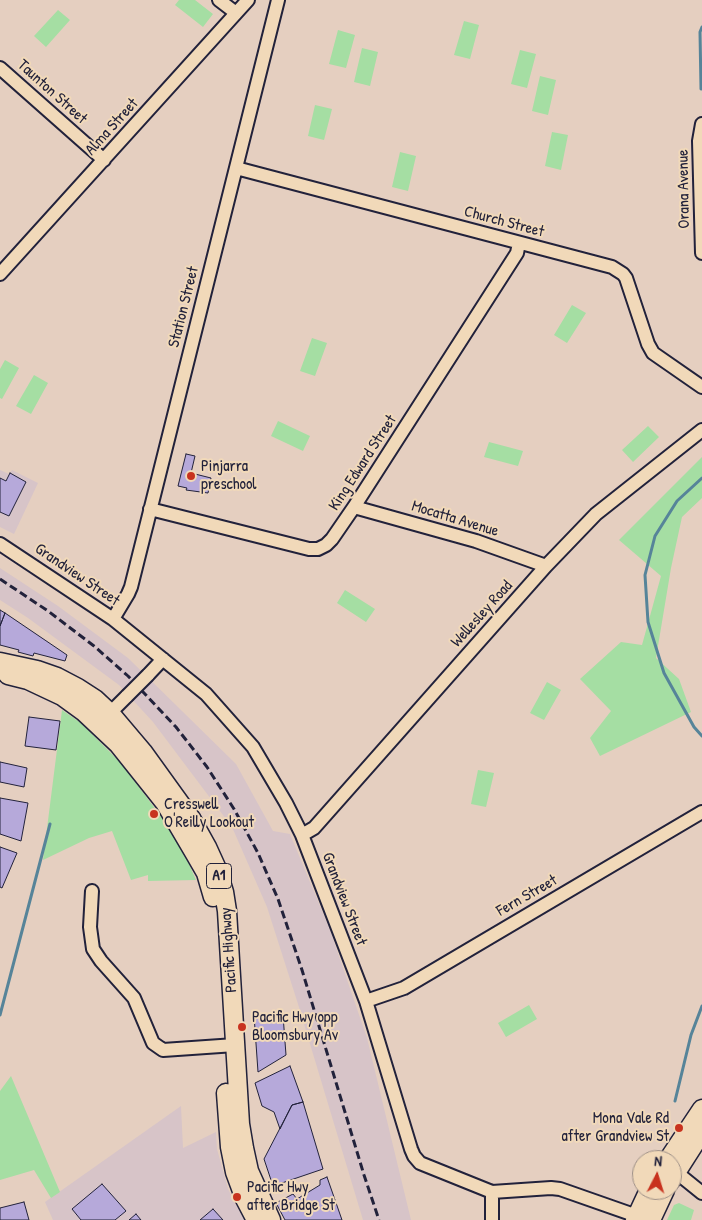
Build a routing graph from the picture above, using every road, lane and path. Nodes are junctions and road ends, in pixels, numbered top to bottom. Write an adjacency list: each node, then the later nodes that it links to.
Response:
1 (219, 0): 4 (street)
2 (248, 0): 4 (street, Alma Street)
3 (278, 0): 8 (street, Station Street)
4 (236, 13): 7 (street, Alma Street)
5 (0, 68): 7 (street, Taunton Street)
6 (702, 124): 10 (street, Orana Avenue)
7 (104, 160): 11 (street, Alma Street)
8 (236, 168): 9 (street, Church Street); 15 (street, Station Street)
9 (519, 242): 12 (street, Church Street); 14 (street, King Edward Street)
10 (702, 253)
11 (1, 272)
12 (702, 387)
13 (702, 430): 17 (street, Wellesley Road)
14 (354, 507): 15 (street, King Edward Street); 17 (street, Mocatta Avenue)
15 (150, 509): 18 (street, Station Street)
16 (0, 544): 18 (street, Grandview Street)
17 (546, 566): 24 (street, Wellesley Road)
18 (113, 619): 19 (street, Grandview Street)
19 (163, 660): 22 (street, bridge); 24 (street, Grandview Street)
20 (0, 662): 22 (highway, Pacific Highway / A1)
21 (0, 673): 22 (highway, Pacific Highway / A1)
22 (104, 719): 27 (highway, Pacific Highway / A1)
23 (702, 812): 26 (street, Fern Street)
24 (302, 835): 26 (street, Grandview Street)
25 (92, 891): 27 (street)
26 (366, 1001): 33 (street, Grandview Street)
27 (230, 1045): 38 (highway, Pacific Highway / A1); 39 (highway, Pacific Highway / A1)
28 (702, 1109): 30 (highway)
29 (702, 1132): 31 (highway)
30 (682, 1150)
31 (682, 1157)
32 (682, 1178): 34 (street)
33 (492, 1192): 37 (street, Grandview Street); 40 (street)
34 (702, 1193)
35 (646, 1200): 37 (highway)
36 (657, 1200): 37 (highway)
37 (641, 1219)
38 (256, 1220)
39 (270, 1220)
40 (492, 1220)

